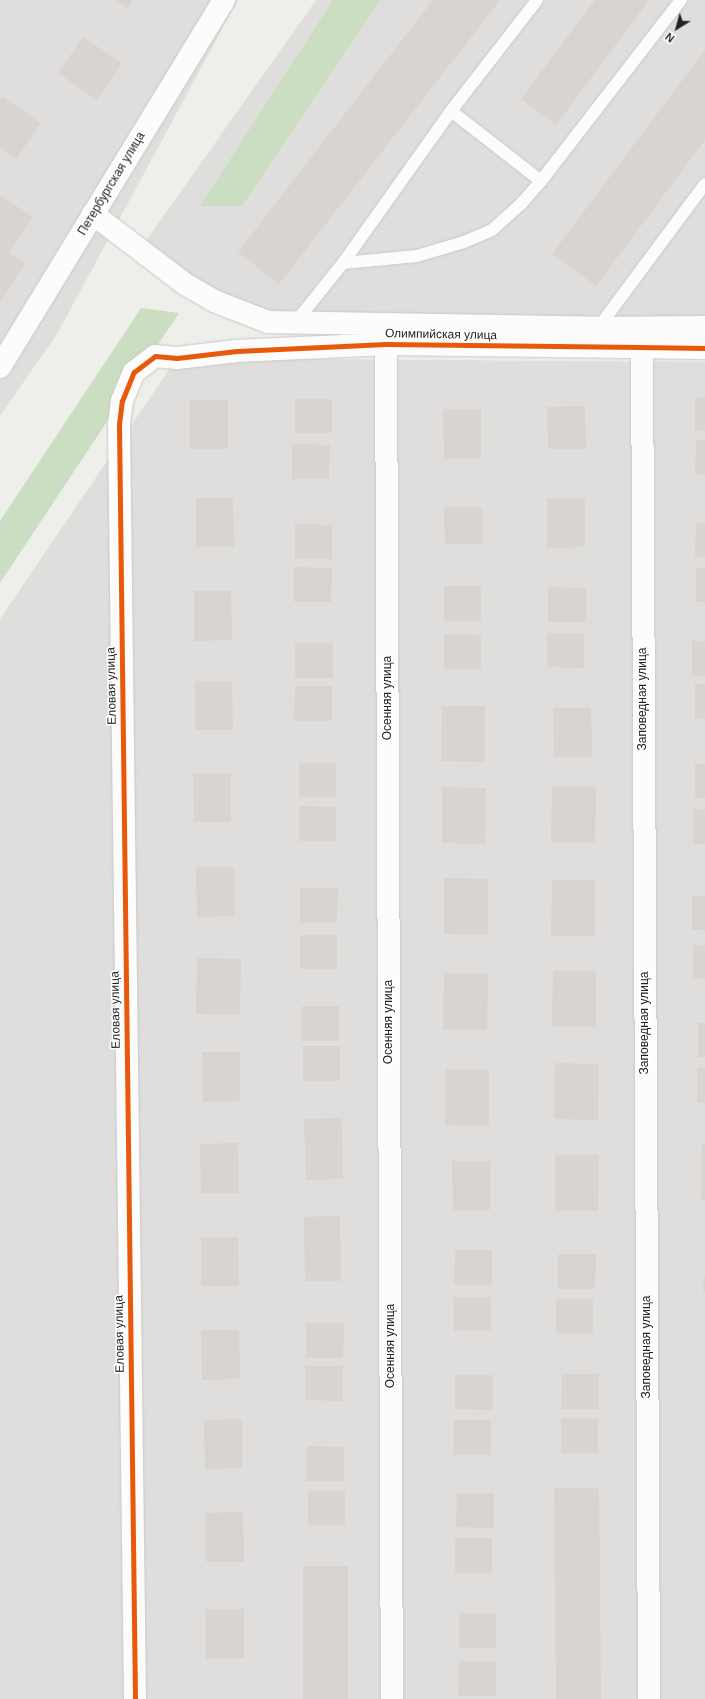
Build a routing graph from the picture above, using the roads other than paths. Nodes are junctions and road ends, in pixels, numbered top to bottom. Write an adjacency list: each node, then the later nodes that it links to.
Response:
1 (224, 0): 7 (street, Петербургская улица)
2 (537, 0): 4 (lane)
3 (681, 0): 5 (lane)
4 (451, 111): 5 (lane); 8 (lane)
5 (540, 181): 8 (lane)
6 (705, 184): 11 (lane)
7 (93, 214): 9 (street, Олимпийская улица); 16 (street, Петербургская улица)
8 (343, 263): 9 (lane)
9 (294, 324): 11 (street, Олимпийская улица)
10 (705, 327): 11 (street, Олимпийская улица)
11 (598, 328)
12 (386, 344): 13 (street, Олимпийская улица); 15 (street, Олимпийская улица); 18 (street, Осенняя улица)
13 (642, 348): 14 (street, Олимпийская улица); 19 (street, Заповедная улица)
14 (705, 348)
15 (176, 358): 17 (street, Еловая улица)
16 (0, 367)
17 (135, 1699)
18 (392, 1699)
19 (649, 1699)

